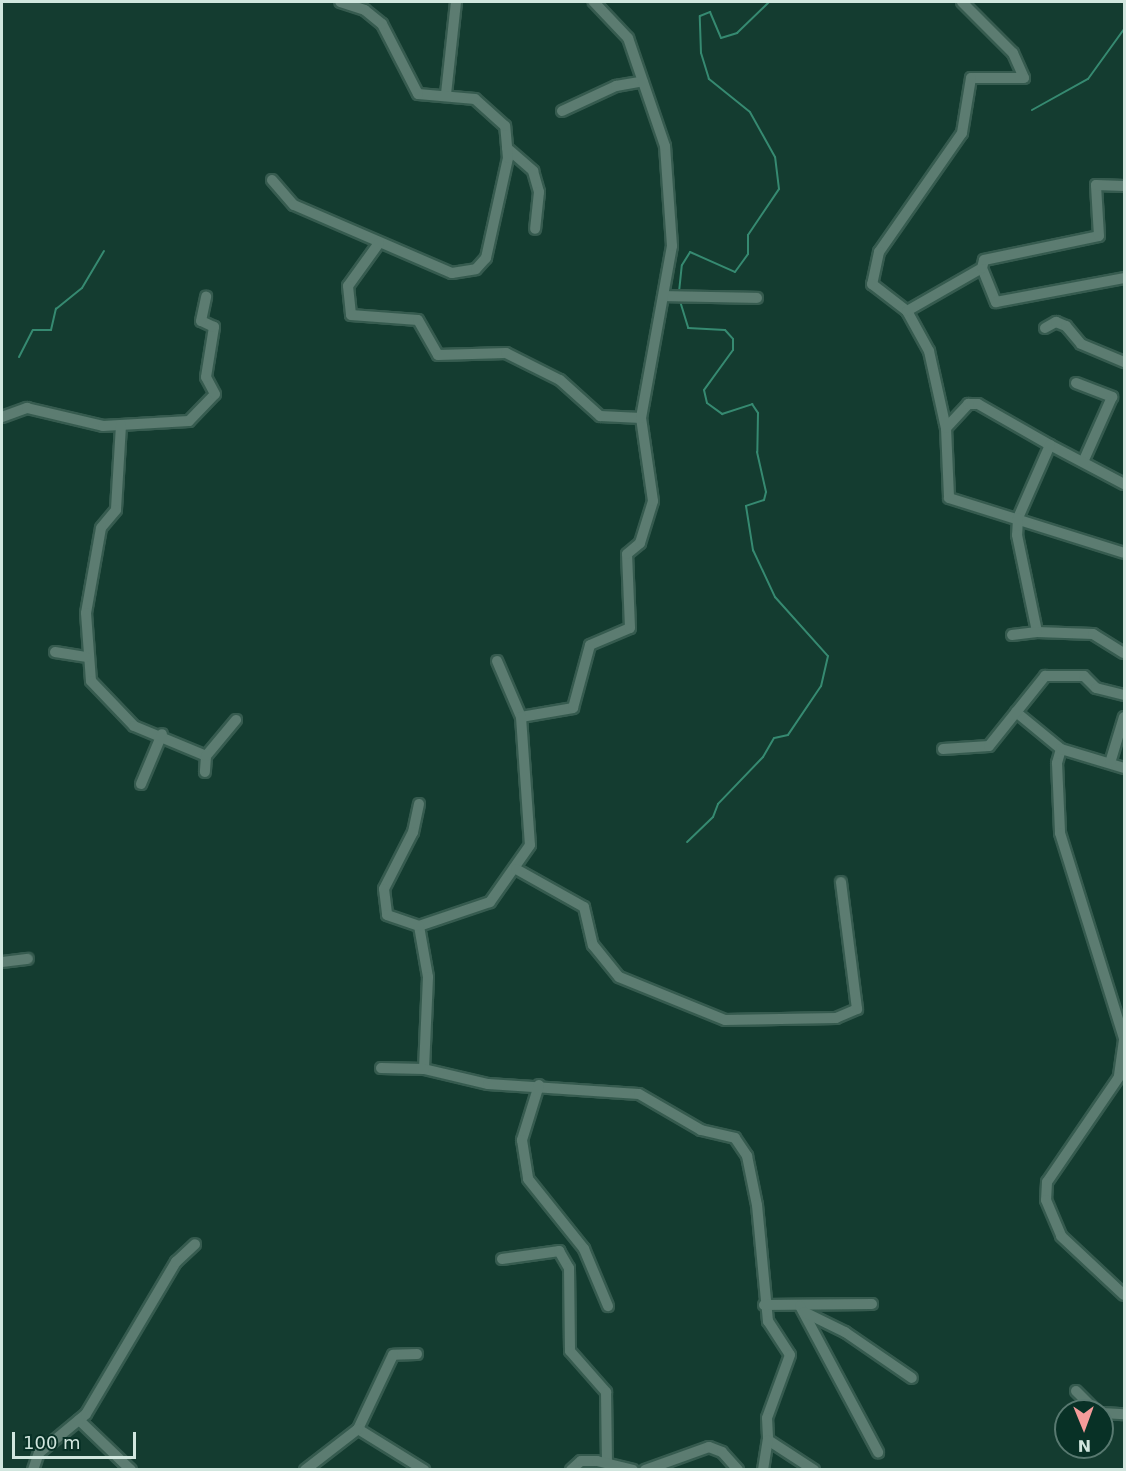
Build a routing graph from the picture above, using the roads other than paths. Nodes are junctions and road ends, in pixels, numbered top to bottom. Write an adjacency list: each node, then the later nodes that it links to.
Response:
1 (340, 2): 6 (street)
2 (456, 2): 6 (street)
3 (594, 2): 5 (street)
4 (963, 2): 18 (street)
5 (643, 81): 7 (street); 16 (street)
6 (446, 94): 8 (street)
7 (562, 111)
8 (507, 148): 11 (street); 12 (street)
9 (272, 180): 12 (street)
10 (1125, 186): 13 (street)
11 (535, 229)
12 (379, 243): 23 (street)
13 (982, 268): 14 (street); 18 (street)
14 (1125, 278)
15 (206, 297): 24 (street)
16 (670, 297): 17 (street); 23 (street)
17 (757, 298)
18 (907, 311): 25 (street)
19 (1045, 328): 20 (street)
20 (1125, 362)
21 (1076, 383): 27 (street)
22 (2, 417): 24 (street)
23 (641, 417): 39 (street)
24 (121, 425): 35 (street)
25 (946, 428): 26 (street); 29 (street)
26 (1050, 445): 27 (street); 29 (street)
27 (1084, 460): 28 (street)
28 (1125, 484)
29 (1018, 518): 30 (street); 31 (street)
30 (1125, 553)
31 (1037, 632): 32 (street); 34 (street)
32 (1012, 635)
33 (55, 652): 35 (street)
34 (1125, 653)
35 (86, 657): 42 (street)
36 (497, 662): 39 (street)
37 (1125, 695): 38 (street)
38 (1016, 712): 43 (street); 44 (street)
39 (521, 717): 51 (street)
40 (1125, 717): 46 (street)
41 (236, 720): 45 (street)
42 (162, 734): 45 (street); 49 (street)
43 (943, 749)
44 (1061, 749): 46 (street); 56 (street)
45 (207, 756): 48 (street)
46 (1110, 763): 47 (street)
47 (1125, 768)
48 (205, 772)
49 (141, 784)
50 (419, 804): 53 (street)
51 (516, 869): 52 (street); 53 (street)
52 (841, 882)
53 (419, 926): 58 (street)
54 (28, 959): 55 (street)
55 (2, 962)
56 (1125, 1039): 62 (street)
57 (381, 1068): 58 (street)
58 (424, 1069): 59 (street)
59 (539, 1085): 64 (street); 65 (street)
60 (195, 1244): 71 (street)
61 (502, 1259): 75 (street)
62 (1125, 1295)
63 (872, 1304): 66 (street)
64 (764, 1305): 66 (street); 73 (street)
65 (608, 1306)
66 (802, 1309): 68 (street); 74 (street)
67 (417, 1354): 72 (street)
68 (912, 1378)
69 (1076, 1391): 70 (street)
70 (1084, 1399)
71 (79, 1420): 76 (street); 77 (street)
72 (358, 1429): 78 (street); 79 (street)
73 (768, 1440): 84 (street); 85 (street)
74 (878, 1452)
75 (607, 1462): 80 (street); 81 (street)
76 (33, 1470)
77 (131, 1470)
78 (305, 1470)
79 (424, 1470)
80 (571, 1470)
81 (633, 1470)
82 (645, 1470): 83 (street)
83 (738, 1470)
84 (763, 1470)
85 (814, 1470)

